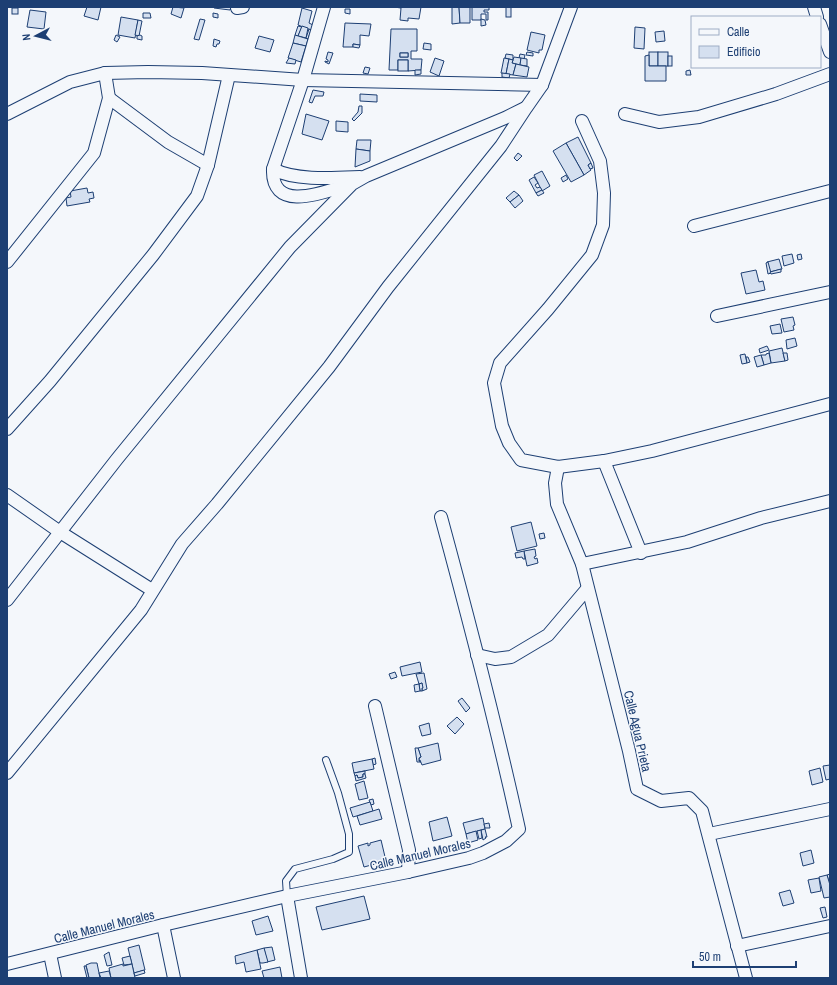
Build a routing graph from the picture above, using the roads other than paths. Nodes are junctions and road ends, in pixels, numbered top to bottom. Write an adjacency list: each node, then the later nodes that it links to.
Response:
1 (324, 7): 8 (street)
2 (571, 7): 9 (street)
3 (821, 27): 4 (street)
4 (830, 52)
5 (105, 74): 7 (street); 10 (street); 12 (street)
6 (830, 74): 13 (street)
7 (229, 75): 8 (street); 15 (street)
8 (304, 80): 9 (street); 16 (street)
9 (542, 85): 11 (street)
10 (109, 98): 15 (street); 21 (street)
11 (526, 108): 17 (street); 35 (street)
12 (7, 114)
13 (625, 114)
14 (582, 121): 27 (street)
15 (208, 165): 25 (street)
16 (273, 169): 17 (street); 18 (street)
17 (366, 176): 18 (street)
18 (352, 184): 31 (street)
19 (830, 191): 20 (street)
20 (694, 226)
21 (7, 262)
22 (830, 292): 23 (street)
23 (717, 316)
24 (830, 404): 26 (street)
25 (7, 429)
26 (604, 461): 27 (street); 32 (street)
27 (558, 467): 33 (street, Calle Agua Prieta)
28 (7, 495): 31 (street)
29 (830, 501): 32 (street)
30 (441, 516): 37 (street, Calle Manuel Morales)
31 (60, 532): 35 (street); 36 (street)
32 (641, 553): 33 (street)
33 (582, 564): 34 (street, Calle Agua Prieta)
34 (587, 589): 37 (street); 42 (street, Calle Agua Prieta)
35 (152, 590): 40 (street)
36 (7, 600)
37 (477, 655): 43 (street, Calle Manuel Morales)
38 (375, 706): 43 (street)
39 (326, 760): 44 (lane)
40 (7, 773)
41 (830, 809): 42 (street)
42 (709, 834): 47 (street, Calle Agua Prieta)
43 (408, 872): 44 (street, Calle Manuel Morales)
44 (287, 896): 45 (street, Calle Manuel Morales); 52 (street)
45 (163, 925): 48 (street, Calle Manuel Morales); 51 (street)
46 (830, 926): 47 (street)
47 (737, 946): 53 (street, Calle Agua Prieta)
48 (50, 954): 49 (street, Calle Manuel Morales); 50 (street)
49 (7, 964)
50 (54, 978)
51 (174, 978)
52 (301, 978)
53 (746, 978)

